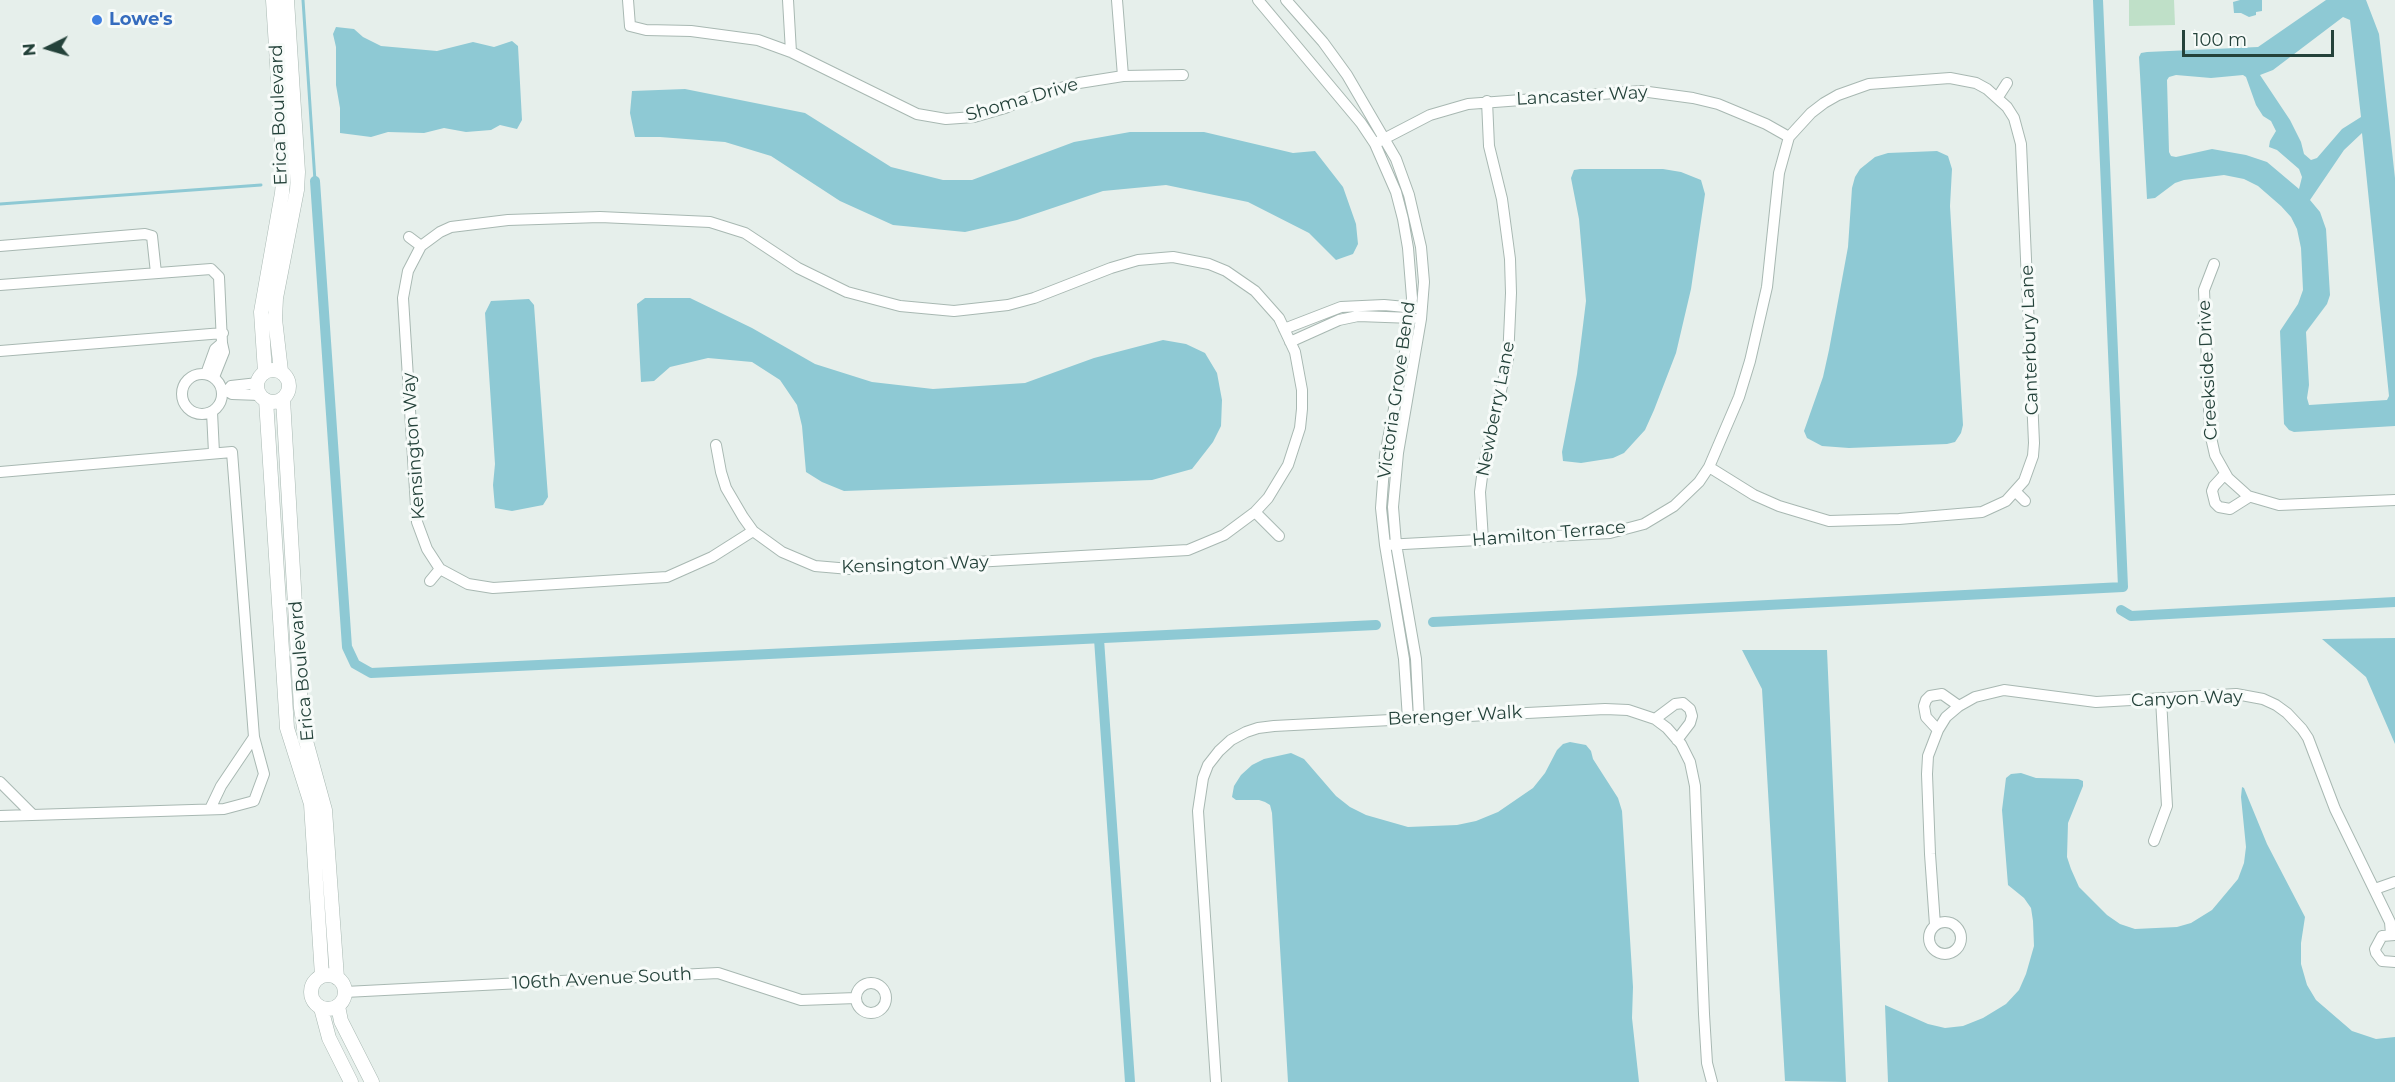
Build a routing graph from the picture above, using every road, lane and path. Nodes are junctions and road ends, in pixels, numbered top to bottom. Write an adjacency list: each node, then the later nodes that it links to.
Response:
1 (273, 0): 30 (street, Erica Boulevard)
2 (287, 0): 28 (street, Erica Boulevard)
3 (628, 0): 8 (street, Shoma Drive)
4 (788, 0): 8 (street)
5 (1117, 0): 10 (street)
6 (1258, 0): 15 (street, Victoria Grove Bend)
7 (1286, 0): 15 (street, Victoria Grove Bend)
8 (791, 52): 10 (street, Shoma Drive)
9 (1183, 75): 10 (street, Shoma Drive)
10 (1123, 76)
11 (2007, 83): 12 (street)
12 (1998, 97): 14 (street, Canterbury Lane); 39 (street, Canterbury Lane)
13 (1487, 101): 14 (street, Lancaster Way); 15 (street, Lancaster Way); 46 (street, Newberry Lane)
14 (1789, 137): 36 (street, Hamilton Terrace)
15 (1380, 141): 22 (street, Victoria Grove Bend); 23 (street, Victoria Grove Bend)
16 (408, 237): 18 (street)
17 (0, 246): 20 (street)
18 (421, 246): 24 (street, Kensington Way); 48 (street, Kensington Way)
19 (2214, 264): 38 (street, Creekside Drive)
20 (156, 273): 21 (street); 25 (street)
21 (0, 285)
22 (1409, 312): 23 (street); 24 (street); 26 (street); 47 (street, Victoria Grove Bend)
23 (1421, 314): 47 (street, Victoria Grove Bend)
24 (1284, 329): 26 (street, Kensington Way)
25 (223, 338): 27 (street); 29 (street)
26 (1290, 342): 43 (street, Kensington Way)
27 (0, 351)
28 (281, 371): 30 (street); 32 (street)
29 (210, 376): 31 (street); 33 (street)
30 (262, 387): 31 (street); 32 (street); 68 (street, Erica Boulevard)
31 (224, 391): 33 (street)
32 (283, 399): 69 (street, Erica Boulevard)
33 (212, 412): 35 (street)
34 (716, 445): 44 (street, Kensington Way)
35 (214, 453): 37 (street); 56 (street)
36 (1709, 467): 39 (street, Canterbury Lane); 46 (street, Hamilton Terrace)
37 (0, 472)
38 (2225, 474): 40 (street, Creekside Drive); 40 (street)
39 (2016, 492): 41 (street)
40 (2249, 497): 42 (street, Creekside Drive)
41 (2025, 501)
42 (2395, 501)
43 (1255, 512): 44 (street, Kensington Way); 45 (street)
44 (753, 531): 48 (street)
45 (1279, 536)
46 (1483, 540): 47 (street, Hamilton Terrace)
47 (1390, 545): 52 (street, Victoria Grove Bend); 53 (street, Victoria Grove Bend)
48 (440, 569): 49 (street)
49 (430, 581)
50 (2161, 699): 51 (street, Canyon Way); 62 (street); 64 (street, Canyon Way)
51 (1959, 706): 55 (street, Canyon Way); 55 (street)
52 (1419, 718): 53 (street, Berenger Walk); 54 (street, Berenger Walk)
53 (1408, 719): 76 (street, Berenger Walk)
54 (1655, 719): 57 (street, Berenger Walk); 57 (street)
55 (1938, 730): 65 (street, Canyon Way)
56 (254, 737): 59 (street); 59 (street)
57 (1677, 740): 77 (street, Berenger Walk)
58 (0, 782): 61 (street)
59 (210, 809): 61 (street)
60 (0, 816): 61 (street)
61 (33, 816)
62 (2154, 841)
63 (2395, 882): 64 (street)
64 (2376, 889): 66 (street, Canyon Way)
65 (1935, 925)
66 (2393, 934): 67 (street, Canyon Way)
67 (2395, 962)
68 (322, 976): 69 (street); 73 (street)
69 (337, 978): 70 (street)
70 (345, 992): 71 (street, 106th Avenue South); 72 (street)
71 (855, 998)
72 (338, 1006): 73 (street); 75 (street)
73 (321, 1008): 74 (street)
74 (351, 1082)
75 (372, 1082)
76 (1216, 1082)
77 (1712, 1082)

